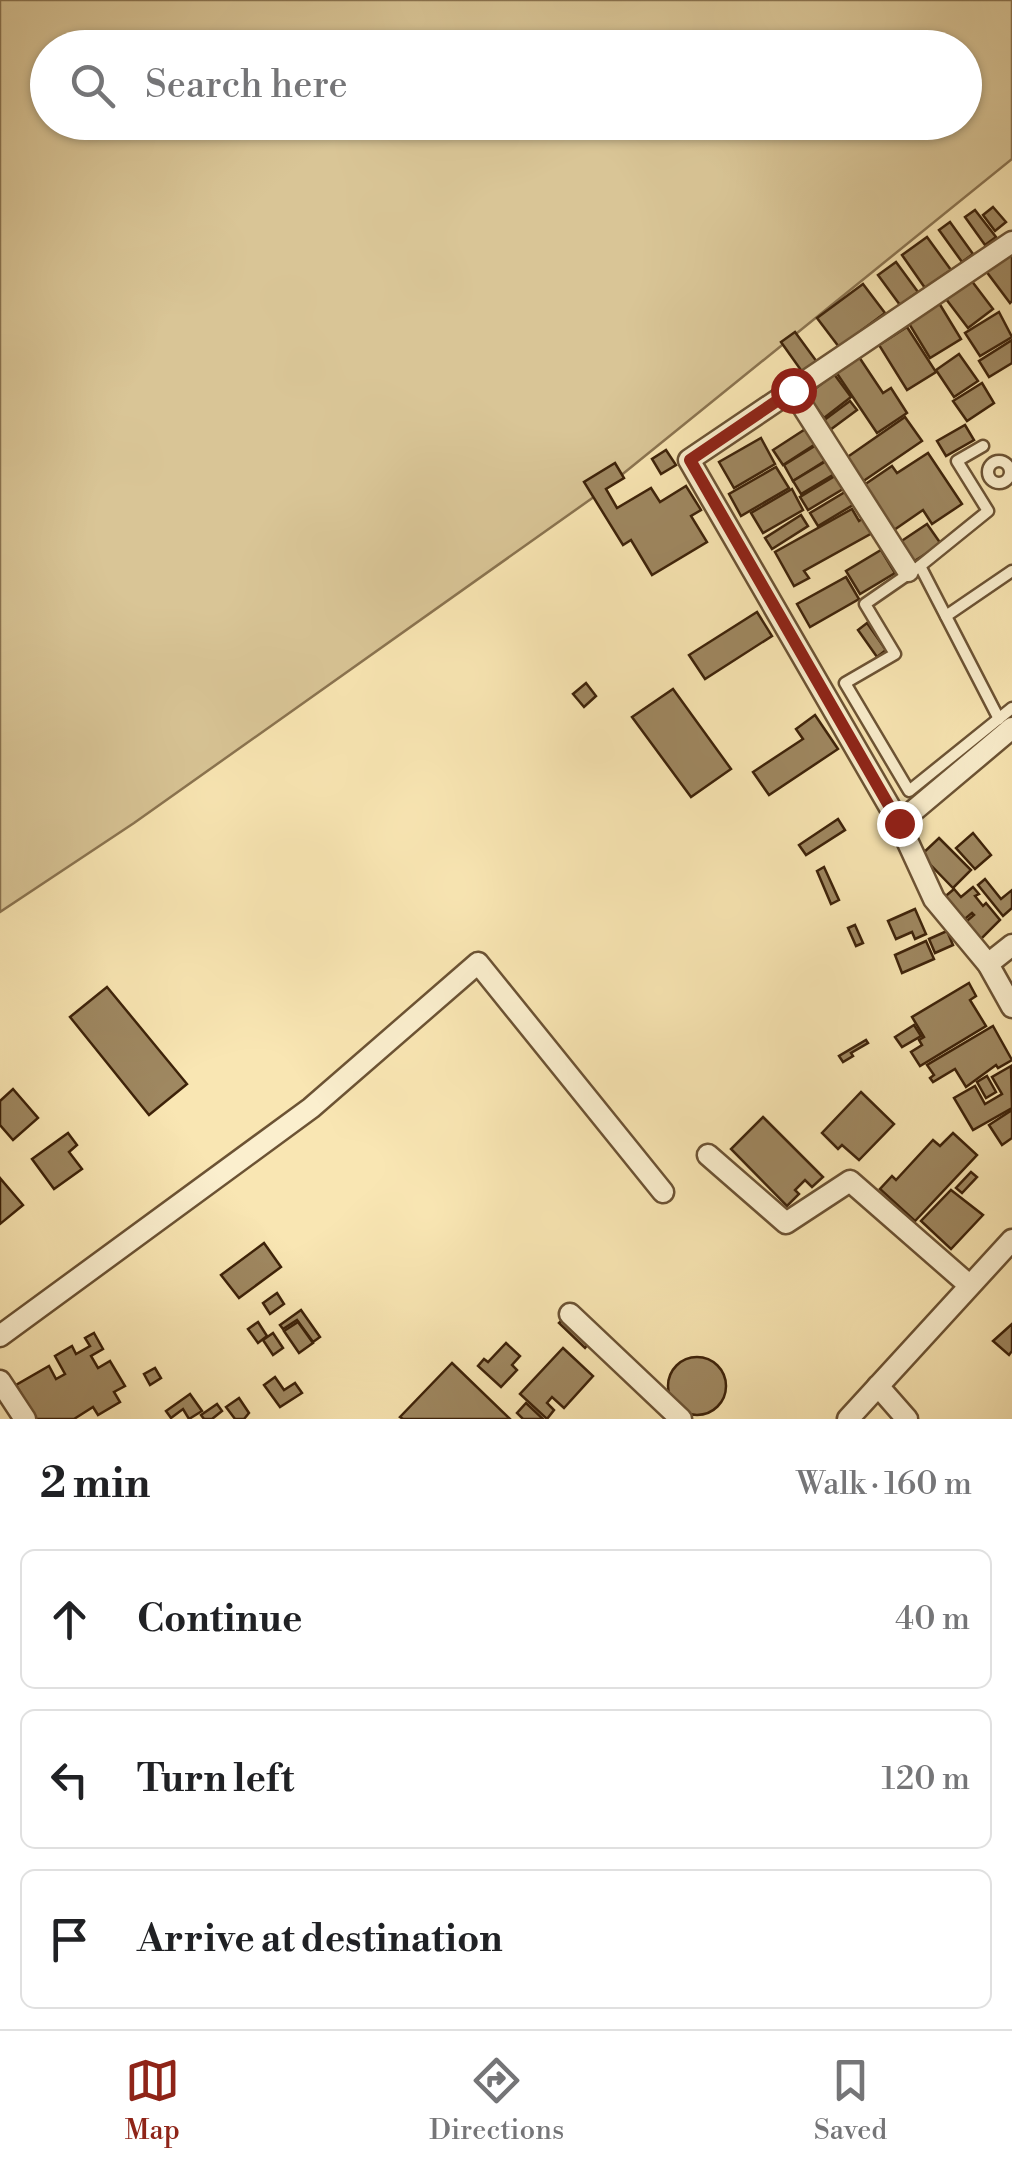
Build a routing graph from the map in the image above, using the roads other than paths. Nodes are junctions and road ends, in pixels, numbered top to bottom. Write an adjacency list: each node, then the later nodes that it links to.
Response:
1 (1012, 242): 2 (street)
2 (793, 390): 6 (street); 11 (street)
3 (982, 446): 6 (lane)
4 (1005, 482): 5 (lane)
5 (1012, 494)
6 (914, 568): 8 (lane); 10 (lane)
7 (1012, 571): 8 (lane)
8 (946, 616): 10 (lane)
9 (1012, 708): 10 (lane)
10 (1005, 723): 11 (street)
11 (899, 823): 13 (street)
12 (1012, 945): 13 (street)
13 (988, 964): 14 (street)
14 (1012, 1006)
15 (708, 1156): 18 (street)
16 (663, 1192): 20 (street)
17 (1012, 1240): 18 (street)
18 (969, 1286): 22 (street)
19 (570, 1314): 24 (street)
20 (0, 1336)
21 (0, 1380): 23 (street)
22 (878, 1386): 25 (street); 26 (street)
23 (24, 1419)
24 (682, 1419)
25 (848, 1419)
26 (907, 1419)

